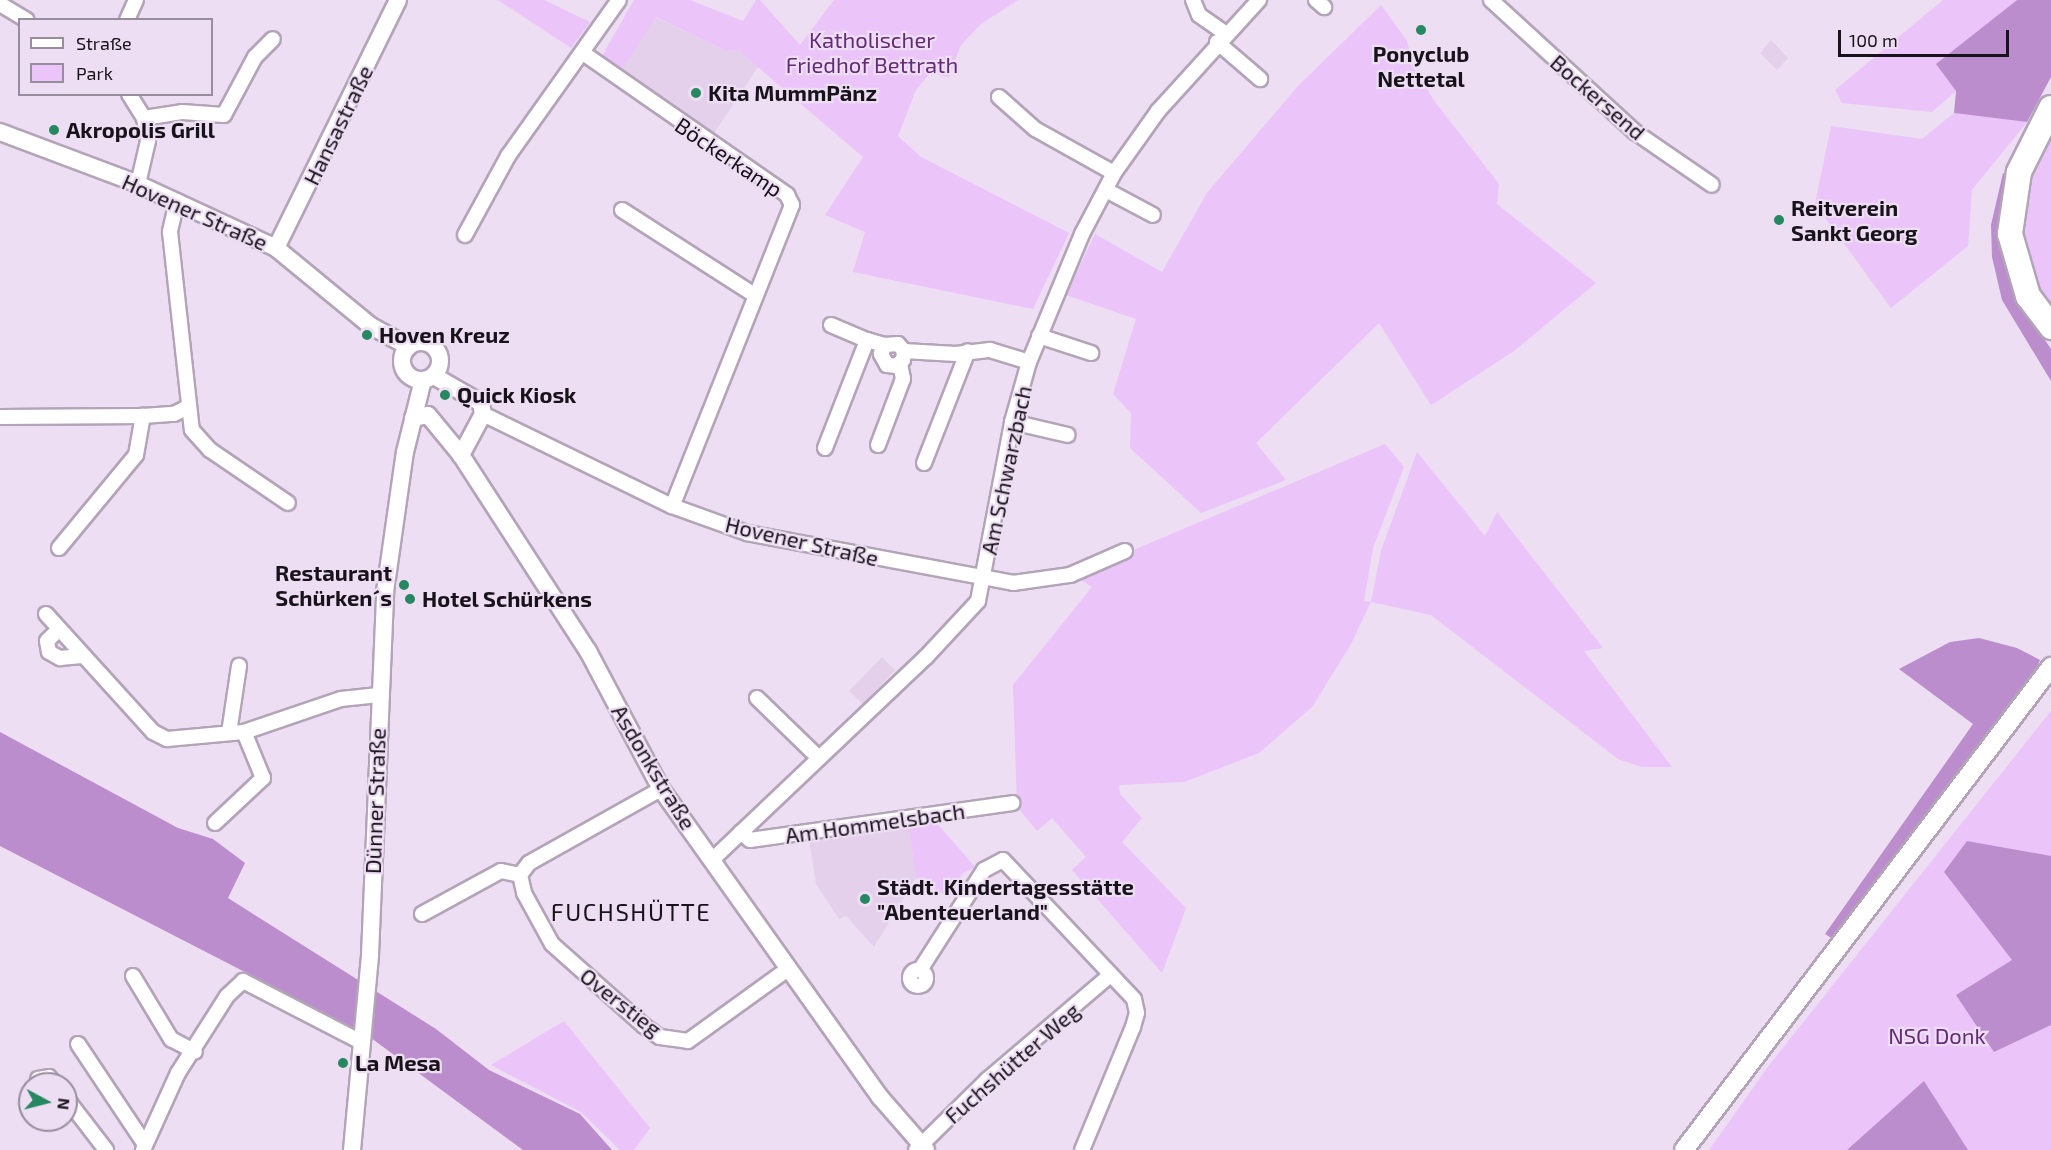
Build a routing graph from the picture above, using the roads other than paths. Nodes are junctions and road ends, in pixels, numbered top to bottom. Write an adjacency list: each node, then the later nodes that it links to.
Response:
1 (136, 0): 9 (street)
2 (398, 0): 27 (street, Hansastraße)
3 (619, 0): 12 (street)
4 (1193, 0): 10 (street)
5 (1259, 0): 10 (street, Am Schwarzbach)
6 (1491, 0): 21 (street, Bockersend)
7 (0, 4): 8 (street)
8 (24, 18)
9 (128, 18)
10 (1221, 38): 13 (street); 19 (street, Am Schwarzbach)
11 (273, 39): 17 (street)
12 (583, 53): 26 (street); 28 (street, Böckerkamp)
13 (1260, 79)
14 (130, 96): 17 (street)
15 (999, 98): 19 (street)
16 (2051, 108): 30 (highway)
17 (144, 118): 20 (street)
18 (0, 132): 20 (street, Hovener Straße)
19 (1114, 173): 22 (street, Am Schwarzbach)
20 (138, 184): 23 (street, Hovener Straße)
21 (1712, 185)
22 (1106, 190): 25 (street); 31 (street, Am Schwarzbach)
23 (177, 201): 27 (street, Hovener Straße); 40 (street)
24 (622, 210): 28 (street)
25 (1153, 215)
26 (465, 236)
27 (276, 248): 35 (street, Hovener Straße)
28 (756, 296): 53 (street, Böckerkamp)
29 (831, 325): 32 (street, Am Schwarzbach)
30 (2051, 327)
31 (1039, 336): 36 (street); 38 (street, Am Schwarzbach)
32 (867, 340): 33 (street, Am Schwarzbach); 48 (street)
33 (885, 345): 37 (street, Am Schwarzbach); 37 (street)
34 (968, 351): 37 (street, Am Schwarzbach); 38 (street, Am Schwarzbach); 51 (street)
35 (406, 353): 39 (street); 39 (street)
36 (1091, 353)
37 (902, 358): 47 (street)
38 (1029, 362): 45 (street, Am Schwarzbach)
39 (427, 375): 41 (street); 44 (street, Dünner Straße); 49 (street, Dünner Straße)
40 (188, 407): 42 (street); 52 (street)
41 (483, 414): 50 (street); 53 (street, Hovener Straße)
42 (143, 416): 43 (street); 54 (street)
43 (0, 417)
44 (413, 418): 49 (street, Dünner Straße); 50 (street, Asdonkstraße)
45 (1012, 422): 46 (street); 56 (street, Am Schwarzbach)
46 (1068, 435)
47 (879, 445)
48 (825, 448)
49 (405, 452): 62 (street, Dünner Straße)
50 (461, 455): 67 (street, Asdonkstraße)
51 (924, 463)
52 (288, 503)
53 (672, 506): 56 (street, Hovener Straße)
54 (59, 548)
55 (1125, 551): 56 (street, Hovener Straße)
56 (984, 579): 66 (street, Am Hommelsbach)
57 (46, 614): 58 (street)
58 (58, 629): 59 (street); 59 (street)
59 (82, 656): 65 (street)
60 (239, 666): 65 (street)
61 (2051, 668): 87 (main road)
62 (379, 695): 64 (street); 78 (street, Dünner Straße)
63 (757, 698): 66 (street)
64 (244, 732): 65 (street); 69 (street)
65 (229, 734)
66 (819, 758): 70 (street, Am Hommelsbach)
67 (662, 789): 71 (street, Asdonkstraße); 72 (street)
68 (1012, 803): 70 (street, Am Hommelsbach)
69 (215, 823)
70 (741, 832): 71 (street, Am Hommelsbach)
71 (712, 860): 74 (street, Asdonkstraße)
72 (520, 875): 73 (street); 74 (street, Overstieg)
73 (422, 914)
74 (788, 969): 83 (street, Asdonkstraße)
75 (921, 970): 77 (street)
76 (134, 976): 80 (street)
77 (1109, 976): 83 (street, Fuchshütter Weg); 86 (street)
78 (361, 1042): 80 (street); 85 (street, Dünner Straße)
79 (78, 1044): 82 (street)
80 (195, 1052): 82 (street)
81 (78, 1114): 84 (street)
82 (143, 1147)
83 (921, 1148)
84 (106, 1150)
85 (352, 1150)
86 (1082, 1150)
87 (1684, 1150)

